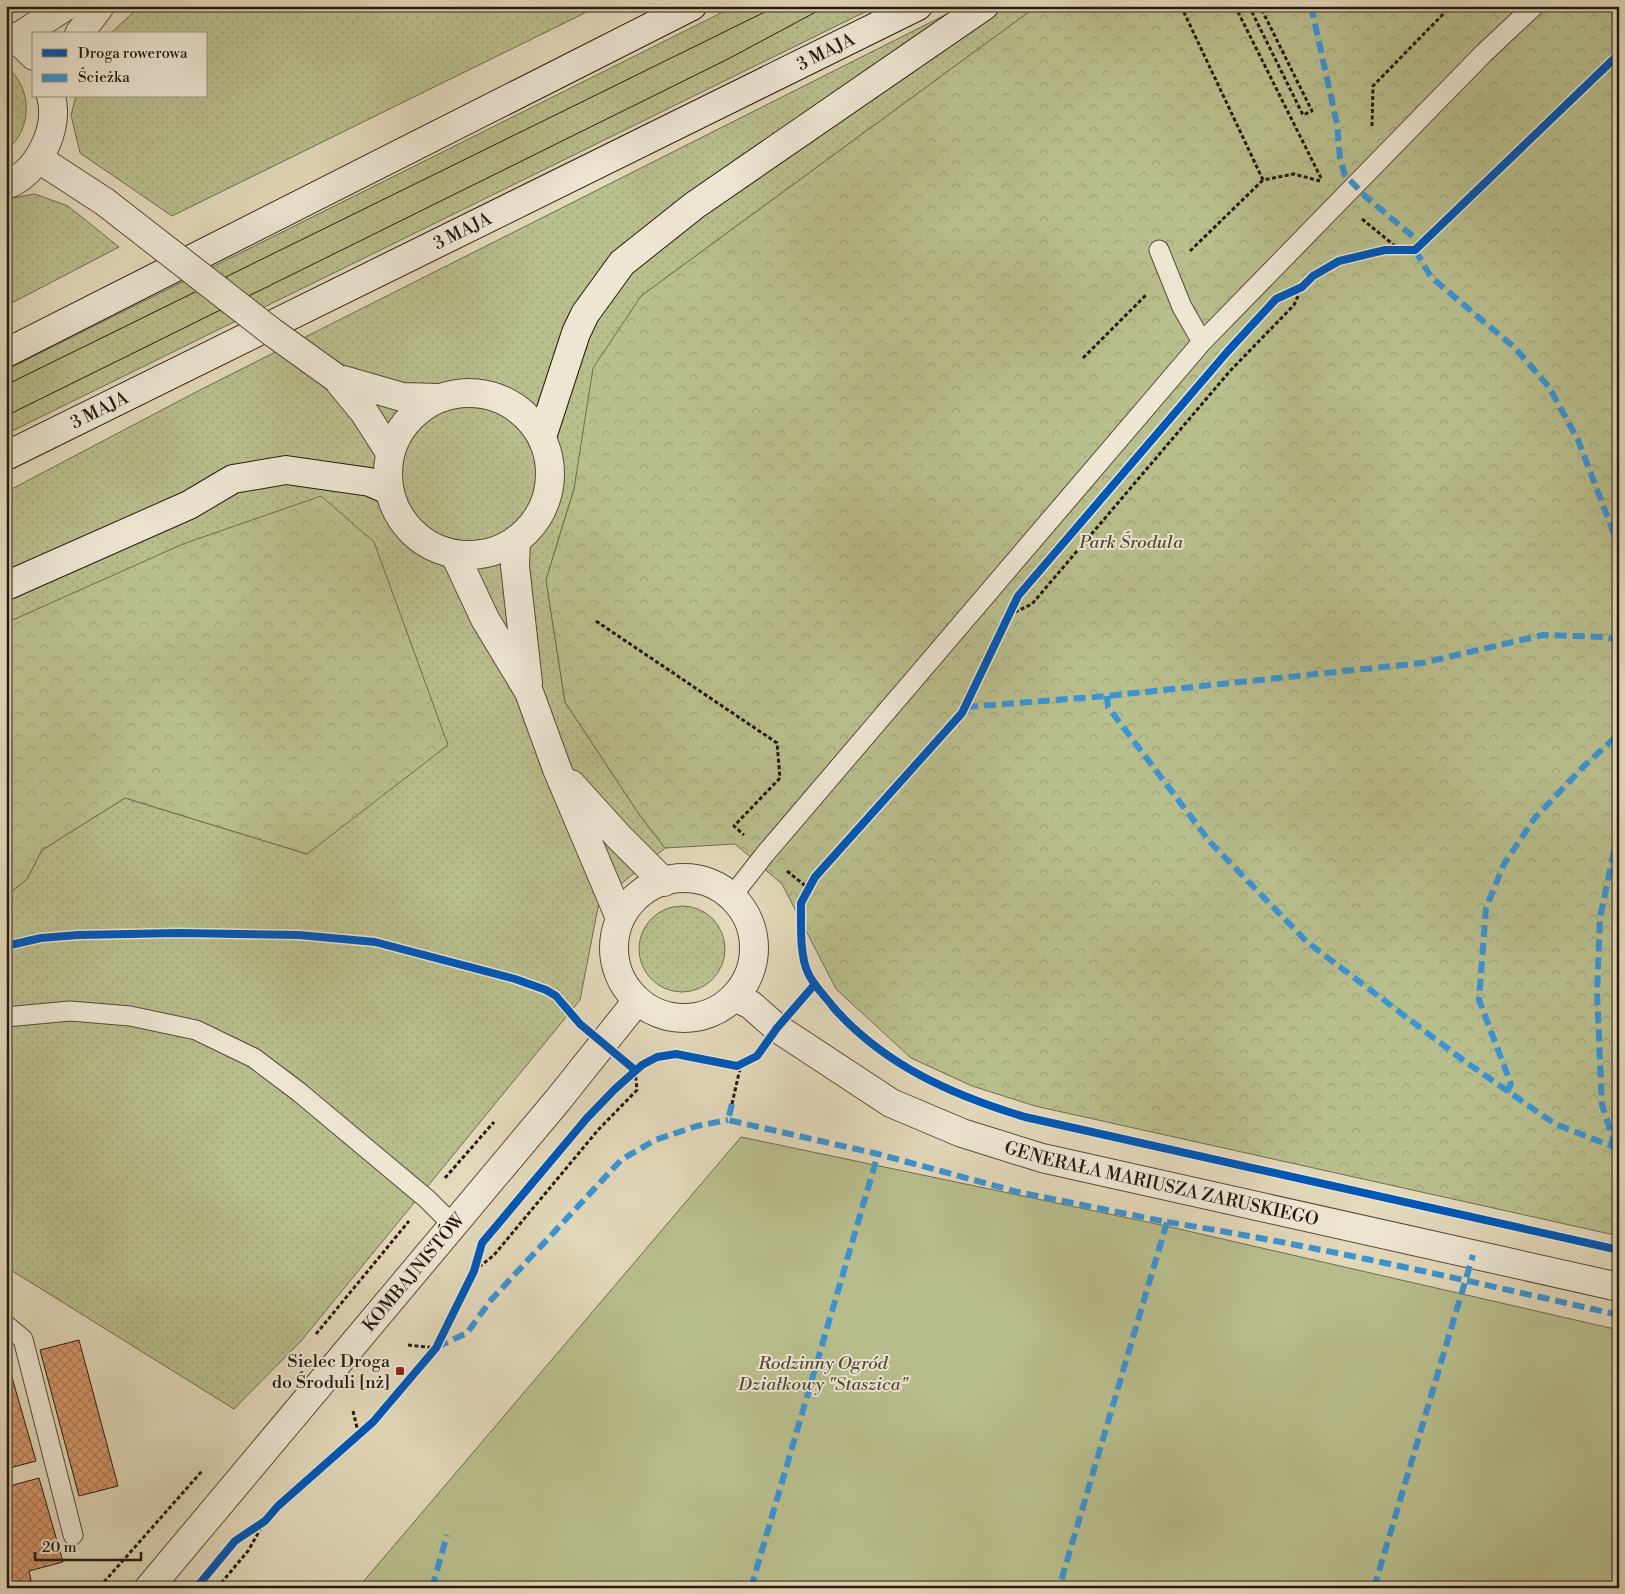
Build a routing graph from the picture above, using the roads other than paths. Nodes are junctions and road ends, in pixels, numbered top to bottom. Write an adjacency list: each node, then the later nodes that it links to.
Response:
1 (66, 6): 7 (street)
2 (100, 6): 8 (street)
3 (692, 6): 16 (street)
4 (918, 6): 21 (street, 3 MAJA)
5 (984, 6): 19 (street)
6 (1534, 6): 15 (lane)
7 (33, 32)
8 (80, 32)
9 (32, 33): 10 (street)
10 (18, 44)
11 (52, 98): 12 (street)
12 (39, 159): 13 (street); 17 (street, bridge)
13 (6, 185)
14 (1159, 250): 15 (lane)
15 (1202, 342): 29 (lane)
16 (6, 353)
17 (336, 378): 18 (street); 20 (street)
18 (440, 398): 19 (street); 20 (street)
19 (542, 437): 23 (street)
20 (389, 451): 22 (street)
21 (6, 456)
22 (388, 490): 24 (street); 25 (street)
23 (516, 541): 24 (street); 26 (street)
24 (455, 555): 26 (street)
25 (6, 586)
26 (529, 692): 27 (street)
27 (557, 768): 28 (street); 30 (street)
28 (664, 882): 29 (street); 30 (street)
29 (732, 896): 31 (street)
30 (620, 918): 32 (street)
31 (737, 998): 32 (street); 35 (street, GENERAŁA MARIUSZA ZARUSKIEGO)
32 (637, 1001): 34 (street, KOMBAJNISTÓW)
33 (6, 1017): 34 (lane)
34 (452, 1224): 38 (street, KOMBAJNISTÓW)
35 (1619, 1287)
36 (6, 1325): 37 (lane)
37 (73, 1535)
38 (149, 1588)

